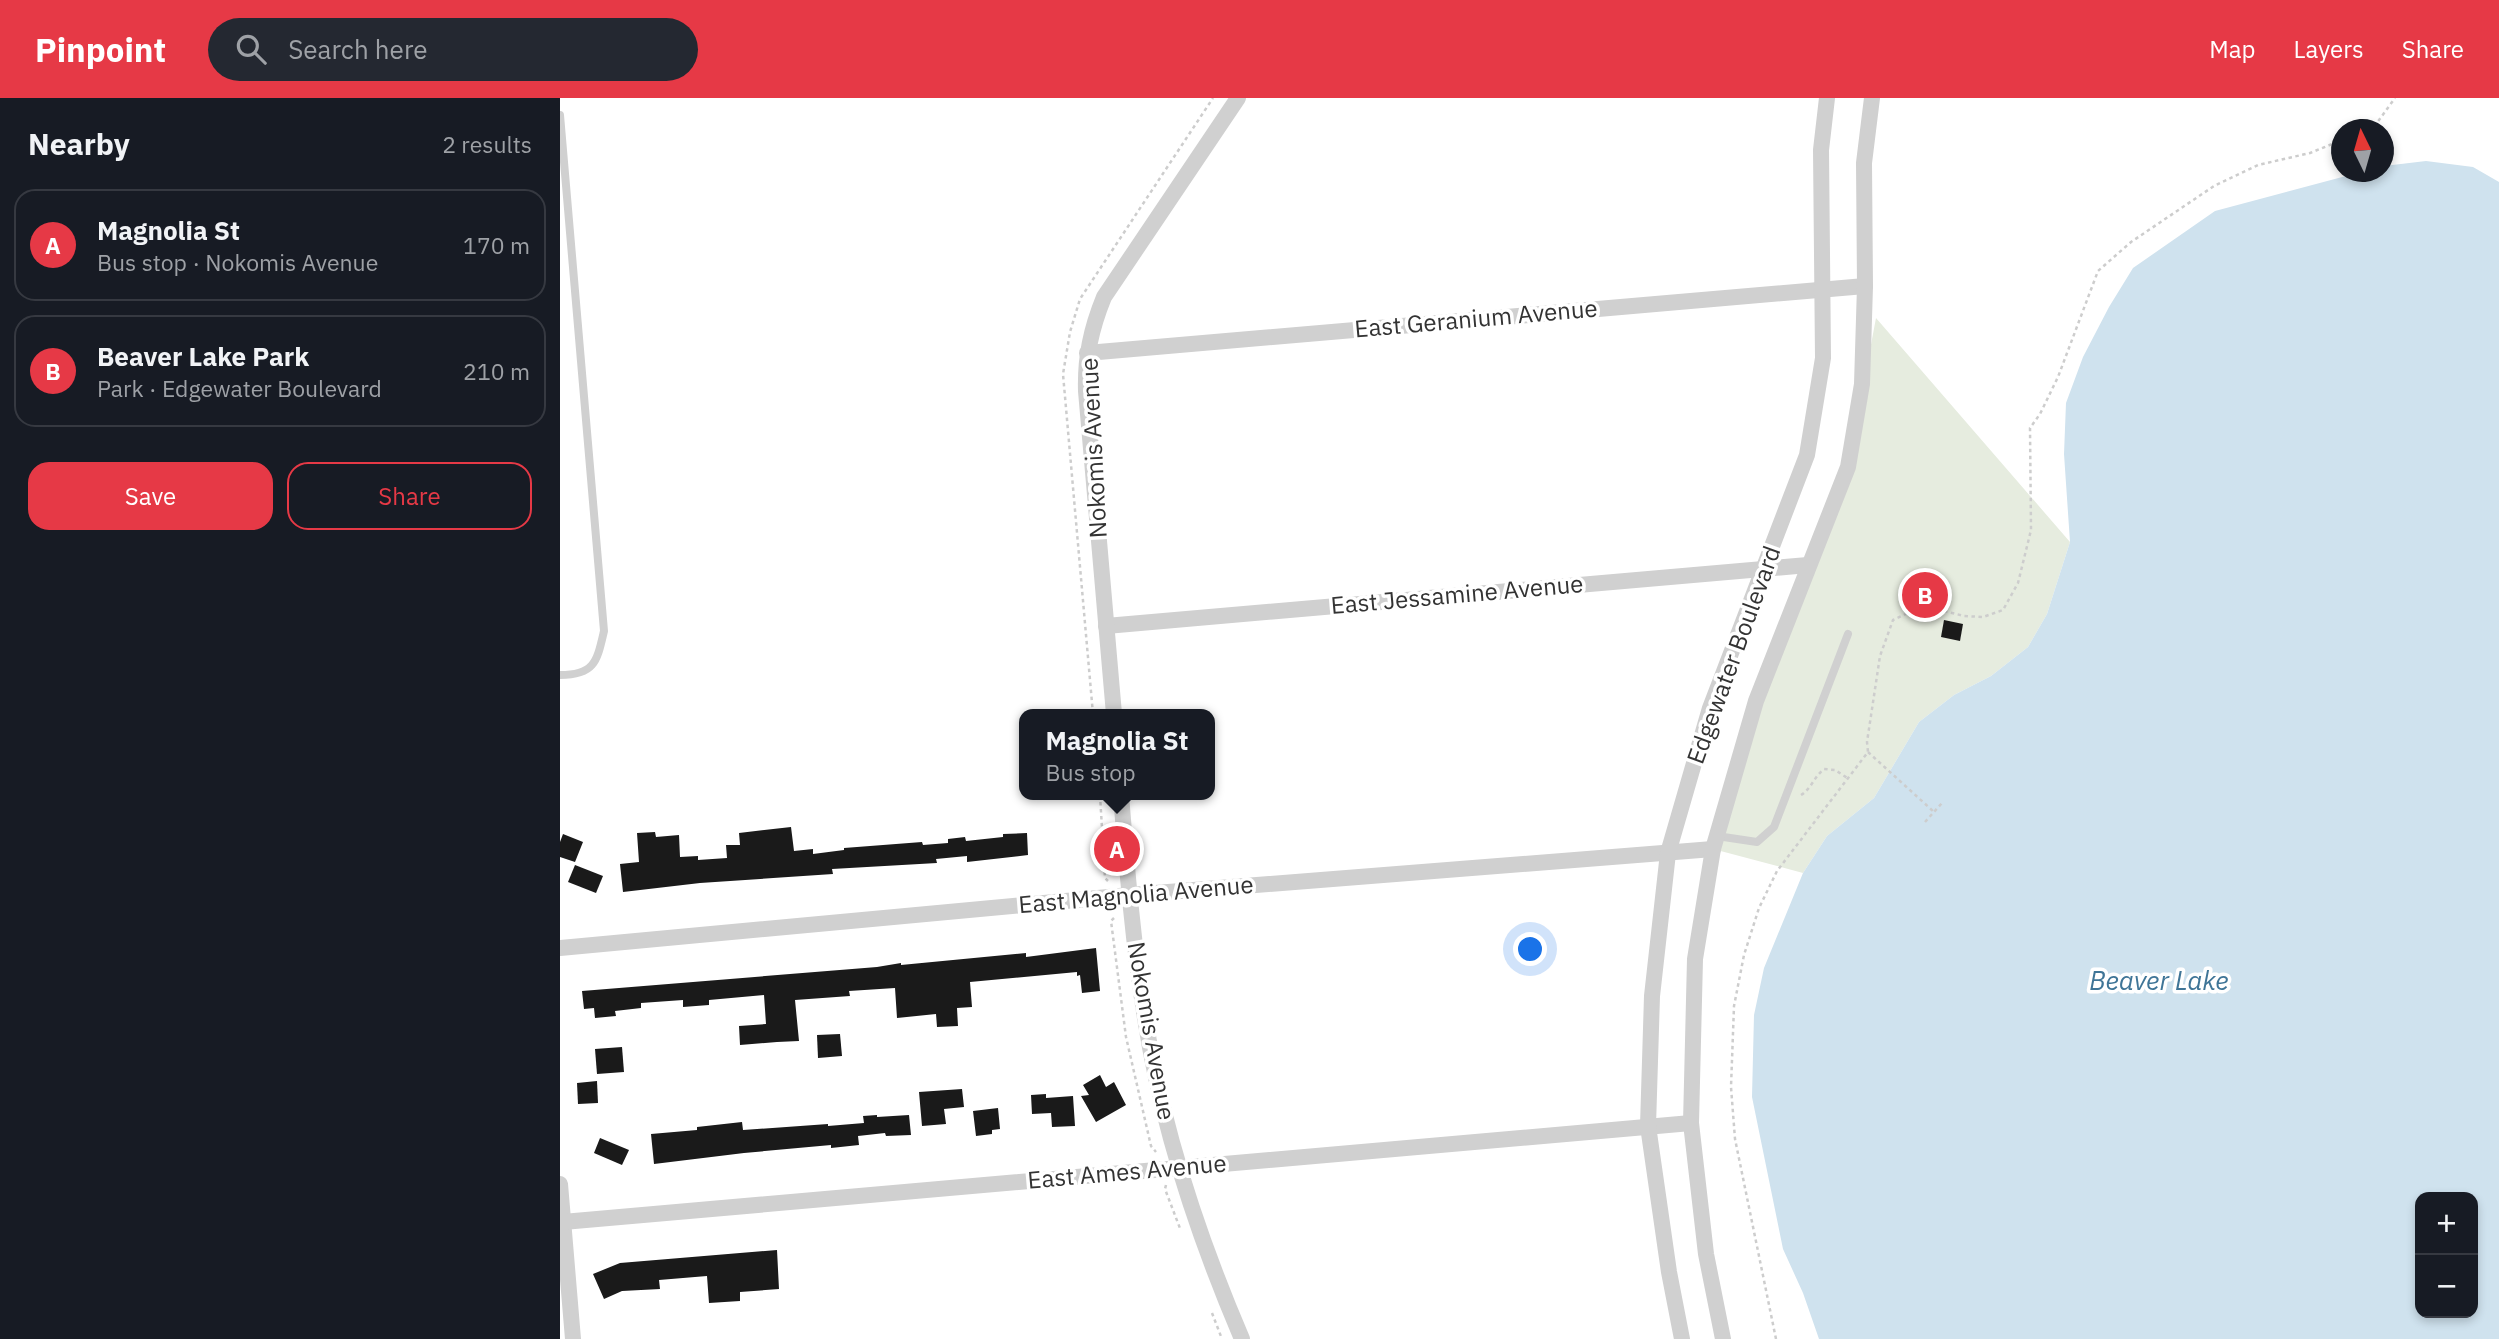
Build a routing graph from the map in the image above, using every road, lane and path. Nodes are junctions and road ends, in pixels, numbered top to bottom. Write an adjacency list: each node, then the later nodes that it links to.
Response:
1 (1237, 98): 10 (street, Nokomis Avenue)
2 (1827, 98): 9 (street, Edgewater Boulevard)
3 (1872, 98): 8 (street, Edgewater Boulevard)
4 (2395, 98): 6 (path)
5 (560, 115): 15 (lane)
6 (2380, 119)
7 (2331, 144): 17 (path)
8 (1866, 286): 9 (street, East Geranium Avenue); 11 (street, Edgewater Boulevard)
9 (1823, 289): 10 (street, East Geranium Avenue); 12 (street, Edgewater Boulevard)
10 (1087, 353): 13 (street, Nokomis Avenue)
11 (1808, 565): 12 (street, East Jessamine Avenue); 25 (street, Edgewater Boulevard)
12 (1765, 568): 13 (street, East Jessamine Avenue); 26 (street, Edgewater Boulevard)
13 (1106, 626): 16 (street, Nokomis Avenue)
14 (1848, 634): 19 (lane)
15 (560, 675)
16 (1114, 709)
17 (1868, 752): 18 (path); 23 (path)
18 (1849, 779): 19 (path); 41 (path)
19 (1786, 793): 25 (lane)
20 (1100, 800): 27 (path)
21 (1121, 800): 28 (street, Nokomis Avenue)
22 (1942, 803): 23 (path)
23 (1934, 812): 24 (path)
24 (1925, 822)
25 (1715, 843): 26 (street, East Magnolia Avenue); 31 (street, Edgewater Boulevard)
26 (1668, 853): 28 (street, East Magnolia Avenue); 32 (street, Edgewater Boulevard)
27 (1110, 884)
28 (1130, 895): 30 (street, East Magnolia Avenue); 34 (street, Nokomis Avenue)
29 (1115, 917): 33 (path)
30 (560, 948)
31 (1691, 1123): 32 (street, East Ames Avenue); 40 (street, Edgewater Boulevard)
32 (1648, 1126): 34 (street, East Ames Avenue); 39 (street, Edgewater Boulevard)
33 (1156, 1152)
34 (1179, 1167): 36 (street, East Ames Avenue); 38 (street, Nokomis Avenue)
35 (560, 1186): 36 (street)
36 (563, 1222): 37 (street)
37 (573, 1339)
38 (1242, 1339)
39 (1682, 1339)
40 (1723, 1339)
41 (1776, 1339)

